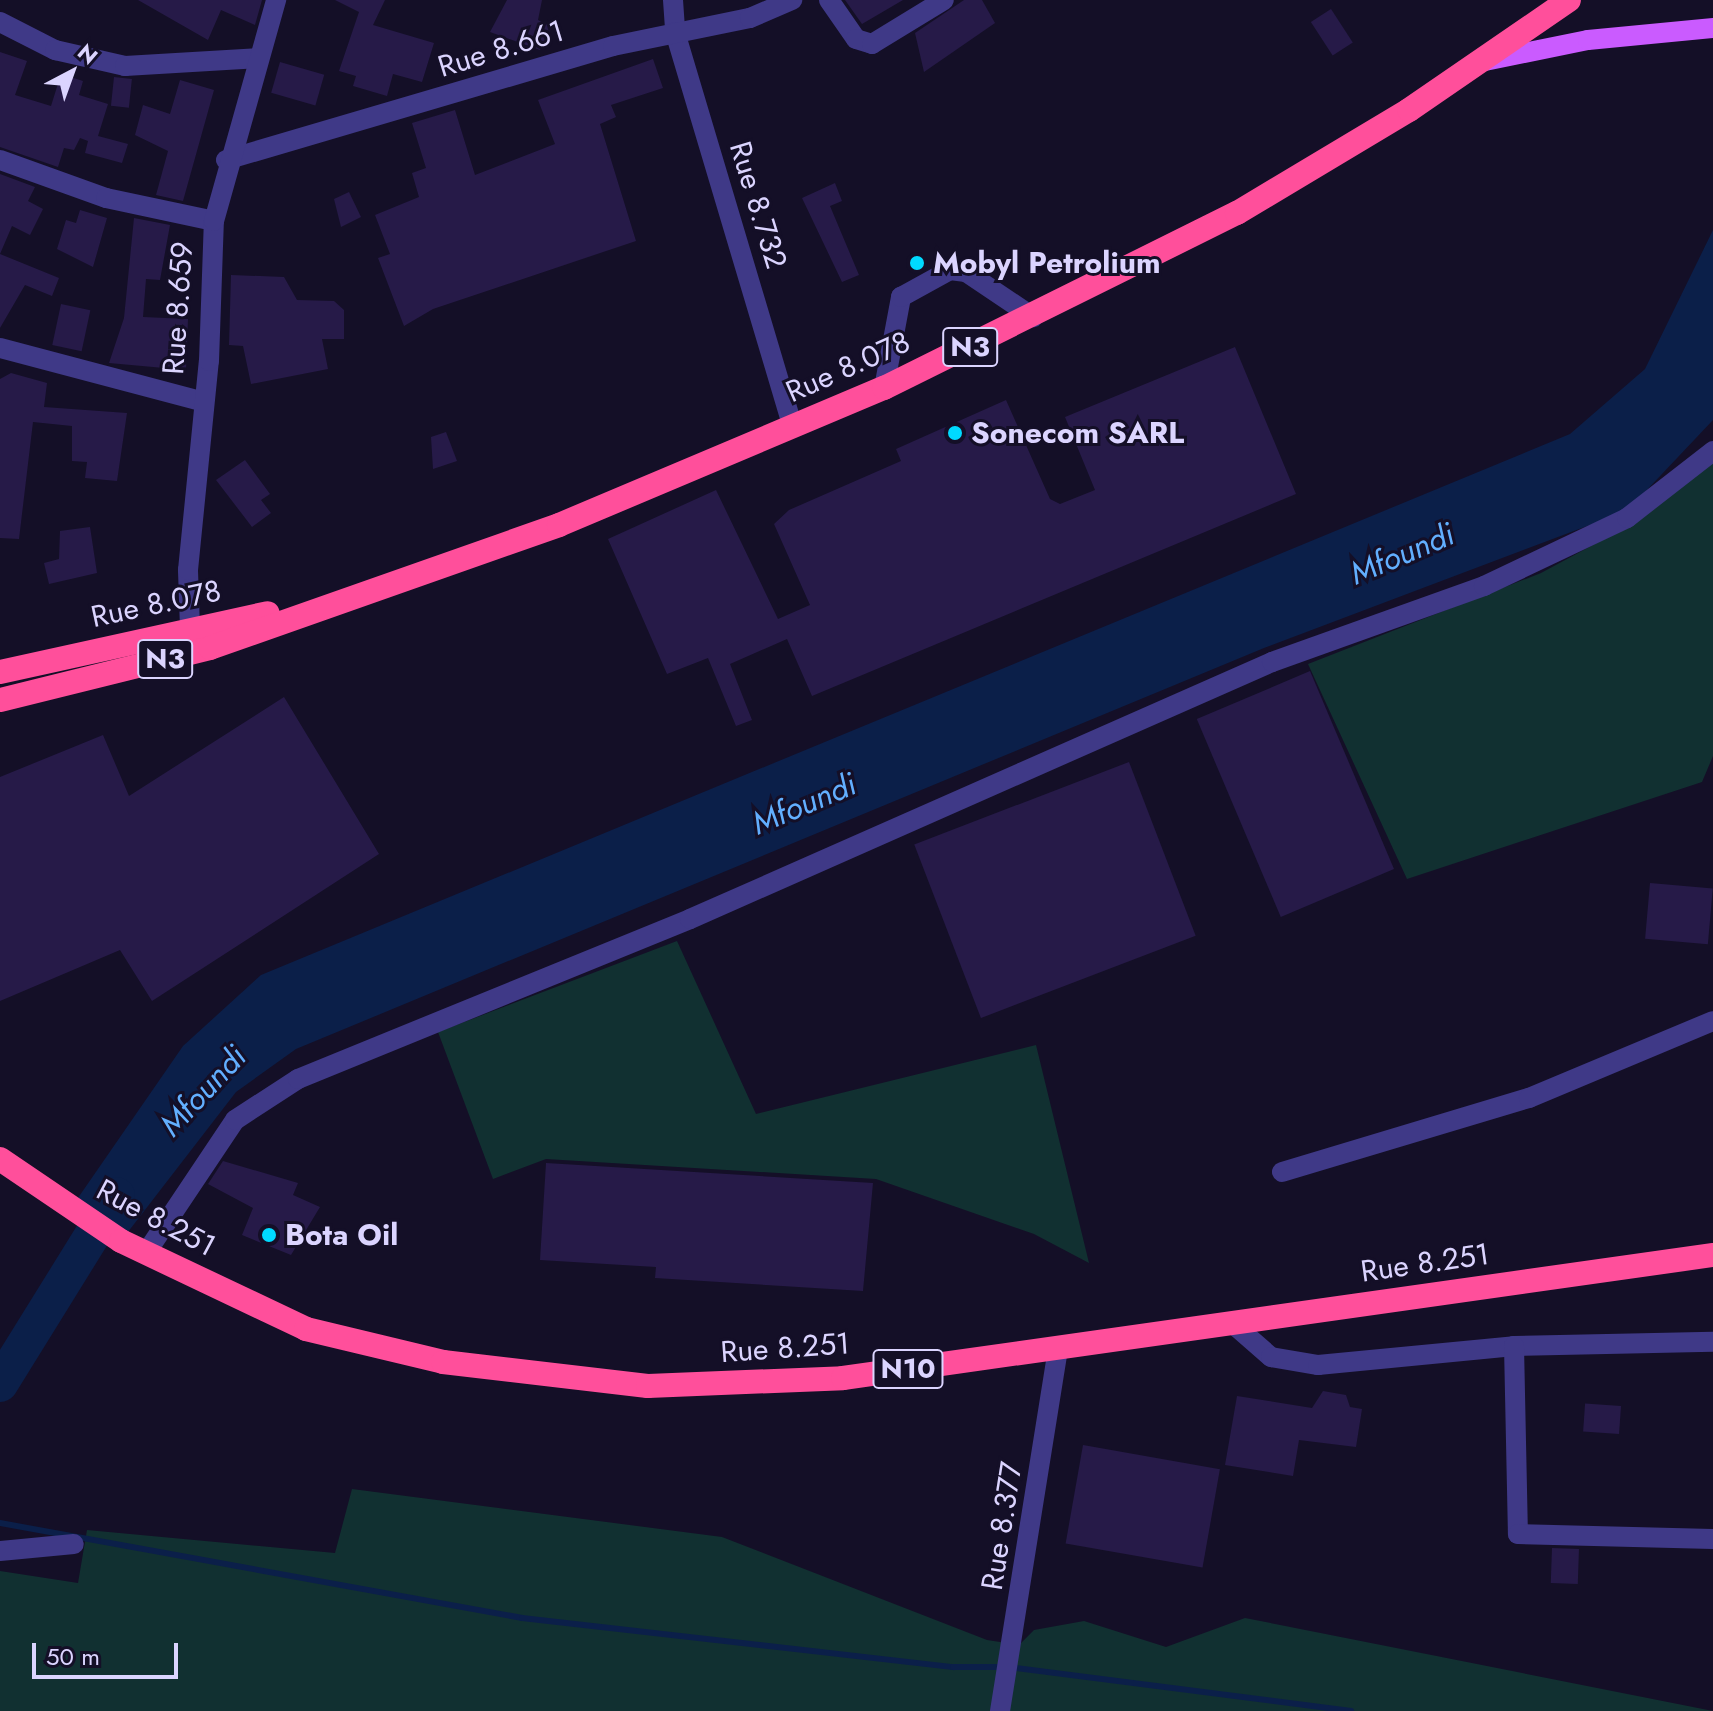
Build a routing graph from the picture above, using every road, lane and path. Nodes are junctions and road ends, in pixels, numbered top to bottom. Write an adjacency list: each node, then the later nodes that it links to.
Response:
1 (276, 0): 10 (street, Rue 8.659)
2 (673, 0): 9 (street, Rue 8.732)
3 (792, 0): 9 (street, Rue 8.661)
4 (829, 0): 5 (street)
5 (944, 0)
6 (1569, 0): 11 (highway, Rue 8.078 / N3)
7 (0, 22): 10 (street)
8 (1713, 28): 11 (main road)
9 (675, 32): 13 (street, Rue 8.661); 19 (street, Rue 8.732)
10 (258, 58): 13 (street, Rue 8.659)
11 (1480, 62): 15 (highway, Rue 8.078 / N3)
12 (0, 160): 14 (street)
13 (226, 160): 14 (street, Rue 8.659)
14 (214, 221): 18 (street, Rue 8.659)
15 (1033, 317): 17 (highway, Rue 8.078 / N3); 17 (street)
16 (0, 348): 18 (street)
17 (884, 388): 19 (highway, Rue 8.078 / N3)
18 (201, 401): 22 (street, Rue 8.659)
19 (793, 427): 21 (highway, Rue 8.078 / N3)
20 (1713, 451): 28 (street)
21 (326, 603): 22 (highway, Rue 8.078 / N3); 24 (highway, Rue 8.078 / N3)
22 (190, 628): 23 (highway, Rue 8.078 / N3)
23 (0, 672)
24 (0, 700)
25 (1713, 1021): 27 (street)
26 (0, 1159): 28 (highway, Rue 8.251 / N10)
27 (1282, 1172)
28 (146, 1253): 33 (highway, Rue 8.251 / N10)
29 (1713, 1255): 30 (highway, Rue 8.251 / N10)
30 (1232, 1323): 32 (street); 33 (highway, Rue 8.251 / N10)
31 (1713, 1342): 32 (street)
32 (1514, 1346): 34 (street)
33 (1058, 1349): 37 (street, Rue 8.377)
34 (1713, 1539)
35 (74, 1544): 36 (street)
36 (0, 1551)
37 (1000, 1711)

